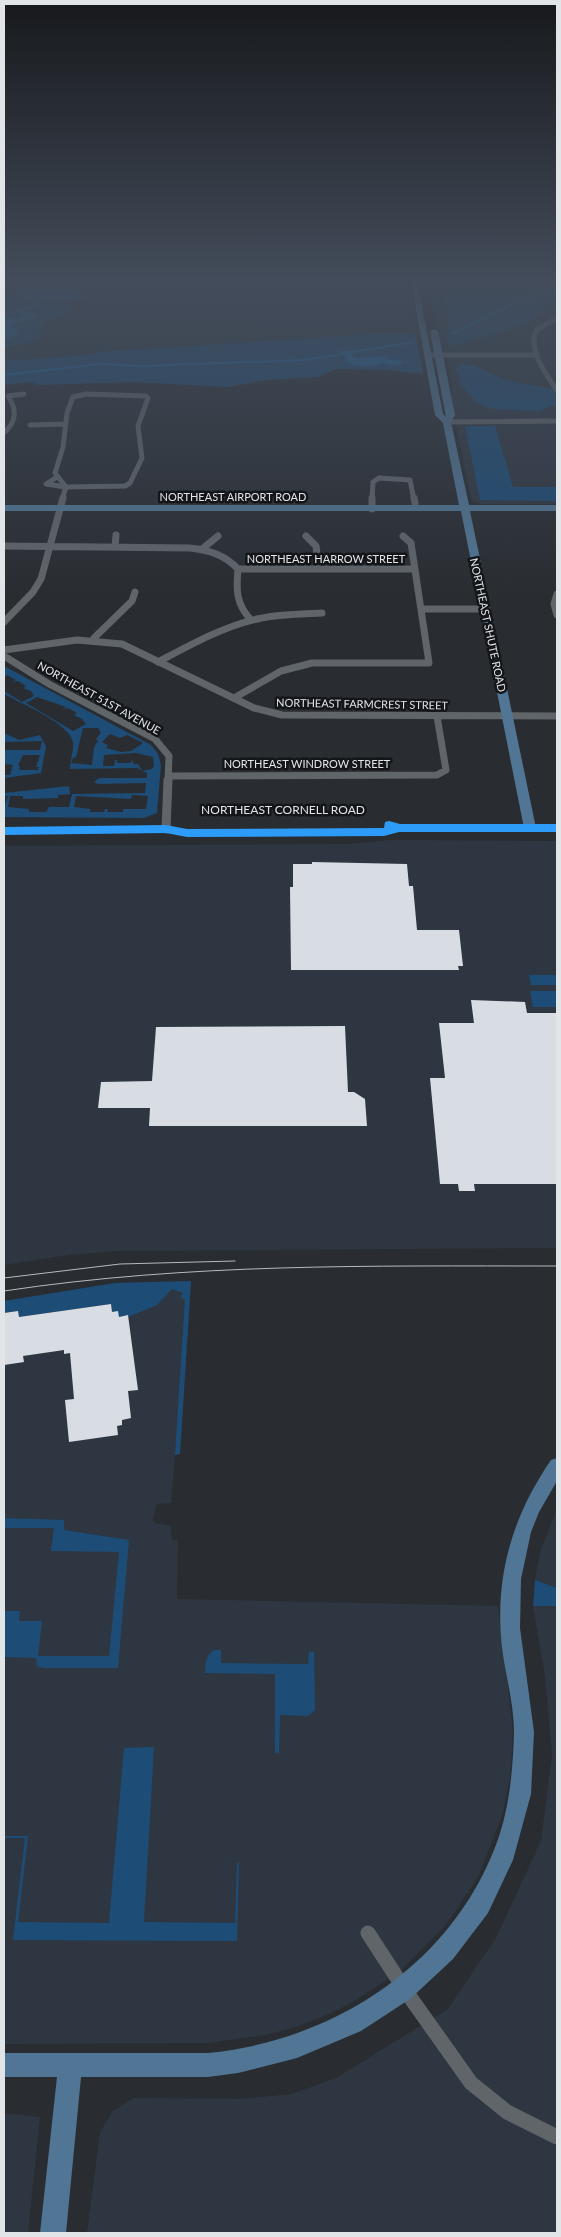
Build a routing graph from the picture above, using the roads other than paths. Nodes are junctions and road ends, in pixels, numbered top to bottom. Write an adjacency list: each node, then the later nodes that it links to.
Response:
1 (434, 386): 6 (main road, NORTHEAST SHUTE ROAD)
2 (445, 386): 6 (main road, NORTHEAST SHUTE ROAD)
3 (24, 394): 4 (street)
4 (6, 396): 9 (street)
5 (557, 421): 6 (street)
6 (447, 422): 15 (main road, NORTHEAST SHUTE ROAD)
7 (30, 424): 8 (street)
8 (66, 424): 10 (street); 11 (street)
9 (4, 433)
10 (57, 477): 11 (street); 11 (street)
11 (66, 486): 14 (street)
12 (415, 503): 17 (street)
13 (4, 508): 14 (main road, NORTHEAST AIRPORT ROAD)
14 (61, 508): 17 (main road, NORTHEAST AIRPORT ROAD); 23 (street)
15 (463, 508): 16 (main road, NORTHEAST AIRPORT ROAD); 17 (main road, NORTHEAST AIRPORT ROAD); 32 (main road, NORTHEAST SHUTE ROAD)
16 (557, 508)
17 (372, 509)
18 (116, 535): 24 (street)
19 (218, 536): 25 (street)
20 (306, 536): 27 (street)
21 (403, 536): 28 (street)
22 (4, 546): 23 (street)
23 (51, 547): 24 (street); 33 (street)
24 (115, 547): 25 (street)
25 (202, 549): 26 (street)
26 (238, 569): 27 (street, NORTHEAST HARROW STREET); 36 (street)
27 (318, 569): 28 (street, NORTHEAST HARROW STREET)
28 (415, 569): 31 (street)
29 (135, 592): 38 (street)
30 (557, 594): 35 (street)
31 (422, 609): 32 (street); 42 (street)
32 (484, 609): 44 (main road, NORTHEAST SHUTE ROAD)
33 (7, 613): 37 (street)
34 (322, 613): 36 (street)
35 (557, 615)
36 (250, 620): 41 (street)
37 (4, 622)
38 (94, 638): 39 (street, NORTHEAST FARMCREST STREET); 41 (street, NORTHEAST FARMCREST STREET)
39 (4, 650)
40 (4, 656): 46 (street, NORTHEAST 51ST AVENUE)
41 (158, 662): 42 (street, NORTHEAST FARMCREST STREET)
42 (234, 698): 43 (street, NORTHEAST FARMCREST STREET)
43 (437, 716): 44 (street, NORTHEAST FARMCREST STREET); 46 (street, NORTHEAST WINDROW STREET)
44 (507, 716): 45 (street, NORTHEAST FARMCREST STREET); 48 (main road, NORTHEAST SHUTE ROAD)
45 (557, 716)
46 (169, 776): 49 (street, NORTHEAST 51ST AVENUE)
47 (556, 827): 48 (highway, NORTHEAST CORNELL ROAD)
48 (530, 828): 49 (highway, NORTHEAST CORNELL ROAD)
49 (166, 830): 50 (highway, NORTHEAST CORNELL ROAD)
50 (4, 831)
51 (557, 1466): 53 (main road)
52 (368, 1933): 53 (street)
53 (405, 1990): 55 (main road); 56 (street)
54 (4, 2065): 55 (main road)
55 (70, 2065): 57 (main road)
56 (557, 2137)
57 (53, 2233)

